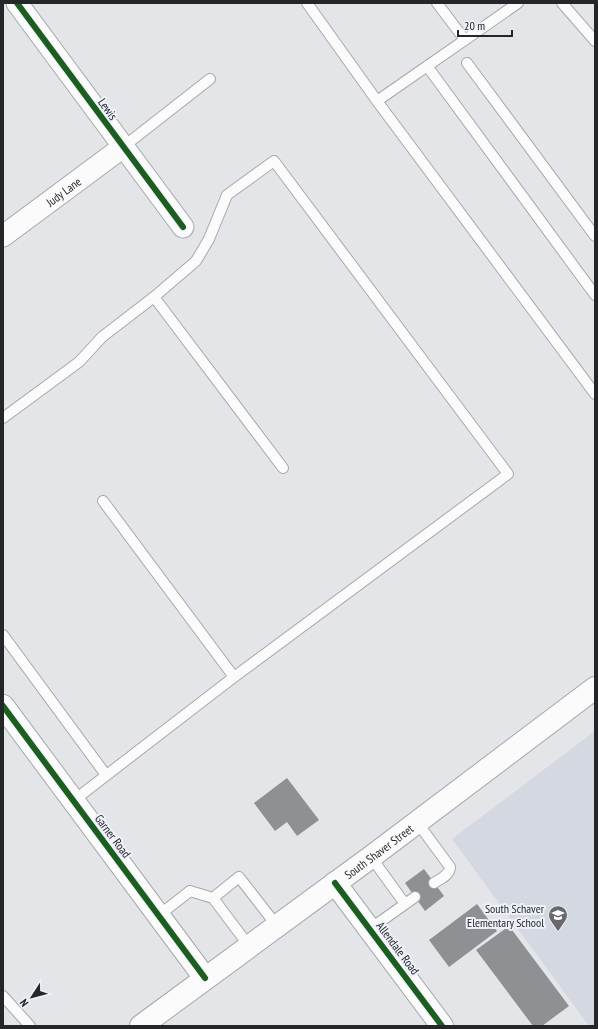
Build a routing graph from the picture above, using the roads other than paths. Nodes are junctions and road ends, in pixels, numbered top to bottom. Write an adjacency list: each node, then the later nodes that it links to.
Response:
1 (17, 3): 12 (street, Lewis)
2 (307, 3): 11 (lane)
3 (437, 3): 6 (lane)
4 (518, 3): 6 (lane)
5 (562, 3): 7 (lane)
6 (465, 40): 9 (lane)
7 (595, 41)
8 (467, 62): 15 (lane)
9 (427, 66): 11 (lane); 16 (lane)
10 (210, 79): 12 (lane)
11 (377, 101): 18 (lane)
12 (123, 147): 13 (street, Lewis); 14 (street, Judy Lane)
13 (183, 227)
14 (3, 236)
15 (595, 236)
16 (595, 295)
17 (154, 297): 19 (lane); 20 (lane); 23 (lane)
18 (595, 394)
19 (3, 418)
20 (283, 468)
21 (103, 501): 23 (lane)
22 (3, 635): 26 (lane)
23 (234, 677): 26 (lane)
24 (595, 688): 28 (main road, South Shaver Street)
25 (3, 706): 27 (main road, Garner Road)
26 (106, 775): 27 (lane)
27 (73, 801): 35 (main road, Garner Road)
28 (417, 822): 29 (main road, South Shaver Street); 31 (lane)
29 (371, 857): 30 (main road, South Shaver Street); 34 (lane)
30 (335, 883): 36 (main road, South Shaver Street); 37 (main road, Allendale Road)
31 (434, 883)
32 (415, 897): 34 (lane)
33 (212, 898): 35 (lane); 36 (lane); 38 (lane)
34 (405, 904): 37 (lane)
35 (158, 916): 39 (main road, Garner Road)
36 (276, 926): 38 (main road, South Shaver Street)
37 (370, 929): 43 (main road, Allendale Road)
38 (249, 946): 39 (main road, South Shaver Street)
39 (205, 978): 42 (main road, South Shaver Street)
40 (3, 996): 41 (lane)
41 (30, 1026)
42 (140, 1026)
43 (442, 1026)

